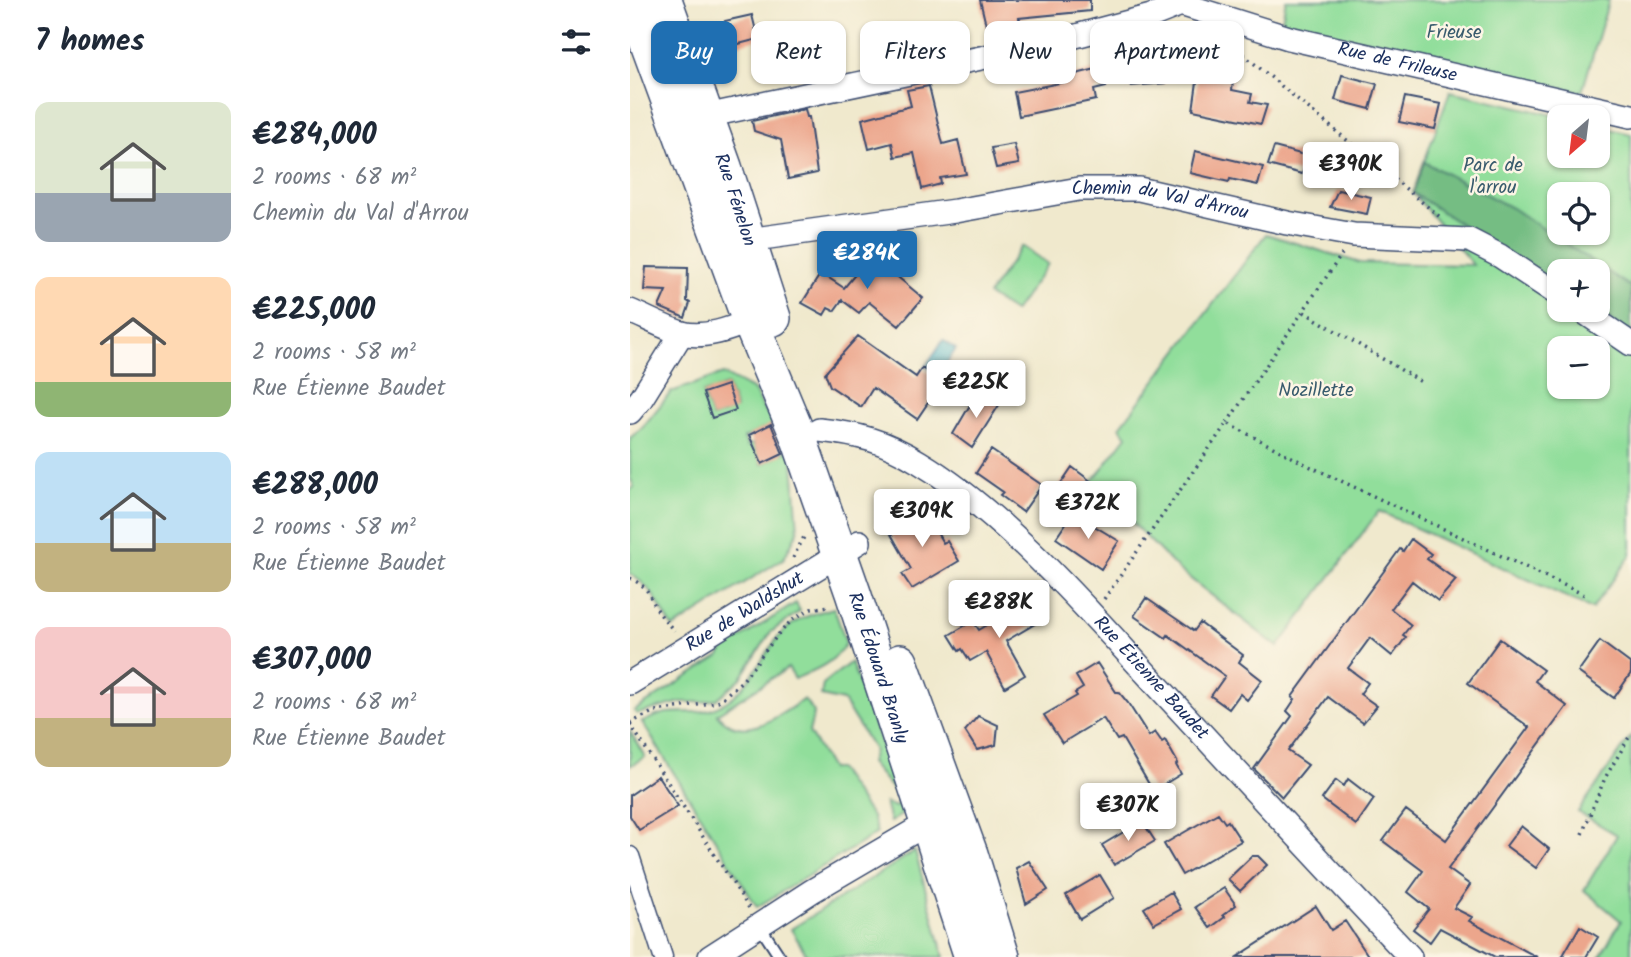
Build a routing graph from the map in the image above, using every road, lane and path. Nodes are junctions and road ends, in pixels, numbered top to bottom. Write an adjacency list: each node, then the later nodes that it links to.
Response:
1 (632, 0): 12 (main road, Rue Fénelon)
2 (664, 0): 4 (main road, Rue Fénelon)
3 (1183, 5): 4 (street); 5 (street, Rue de Frileuse); 8 (path)
4 (706, 116): 7 (main road, Rue Fénelon)
5 (1631, 116)
6 (1354, 235): 7 (street, Chemin du Val d'Arrou); 8 (street, Chemin du Val d'Arrou); 11 (path)
7 (747, 238): 12 (main road, Rue Fénelon)
8 (1469, 240): 9 (street, Chemin du Val d'Arrou)
9 (1547, 287)
10 (630, 312): 14 (street)
11 (1304, 312): 17 (path); 20 (path)
12 (761, 317): 14 (street); 16 (main road, Rue Fénelon); 19 (main road, Rue Fénelon)
13 (1599, 322): 15 (street)
14 (682, 333): 18 (street)
15 (1631, 344)
16 (776, 382): 22 (main road, Rue Édouard Branly)
17 (1423, 383)
18 (630, 412)
19 (813, 414): 22 (main road, Rue Édouard Branly); 27 (street, Rue Étienne Baudet)
20 (1227, 423): 25 (path); 27 (path)
21 (806, 534): 23 (path)
22 (849, 548): 29 (street, Rue de Waldshut); 32 (main road, Rue Édouard Branly); 40 (main road, Rue Édouard Branly)
23 (788, 564)
24 (630, 578): 28 (path)
25 (1587, 596)
26 (835, 606): 30 (path)
27 (1093, 615): 41 (street, Rue Étienne Baudet)
28 (674, 631)
29 (630, 684)
30 (630, 724): 35 (path)
31 (1631, 734): 33 (path)
32 (928, 823): 35 (street); 39 (main road, Rue Édouard Branly)
33 (1582, 834)
34 (630, 856): 36 (street)
35 (759, 925): 37 (street); 38 (lane)
36 (663, 957)
37 (710, 957)
38 (780, 957)
39 (972, 957)
40 (1002, 957)
41 (1409, 957)

